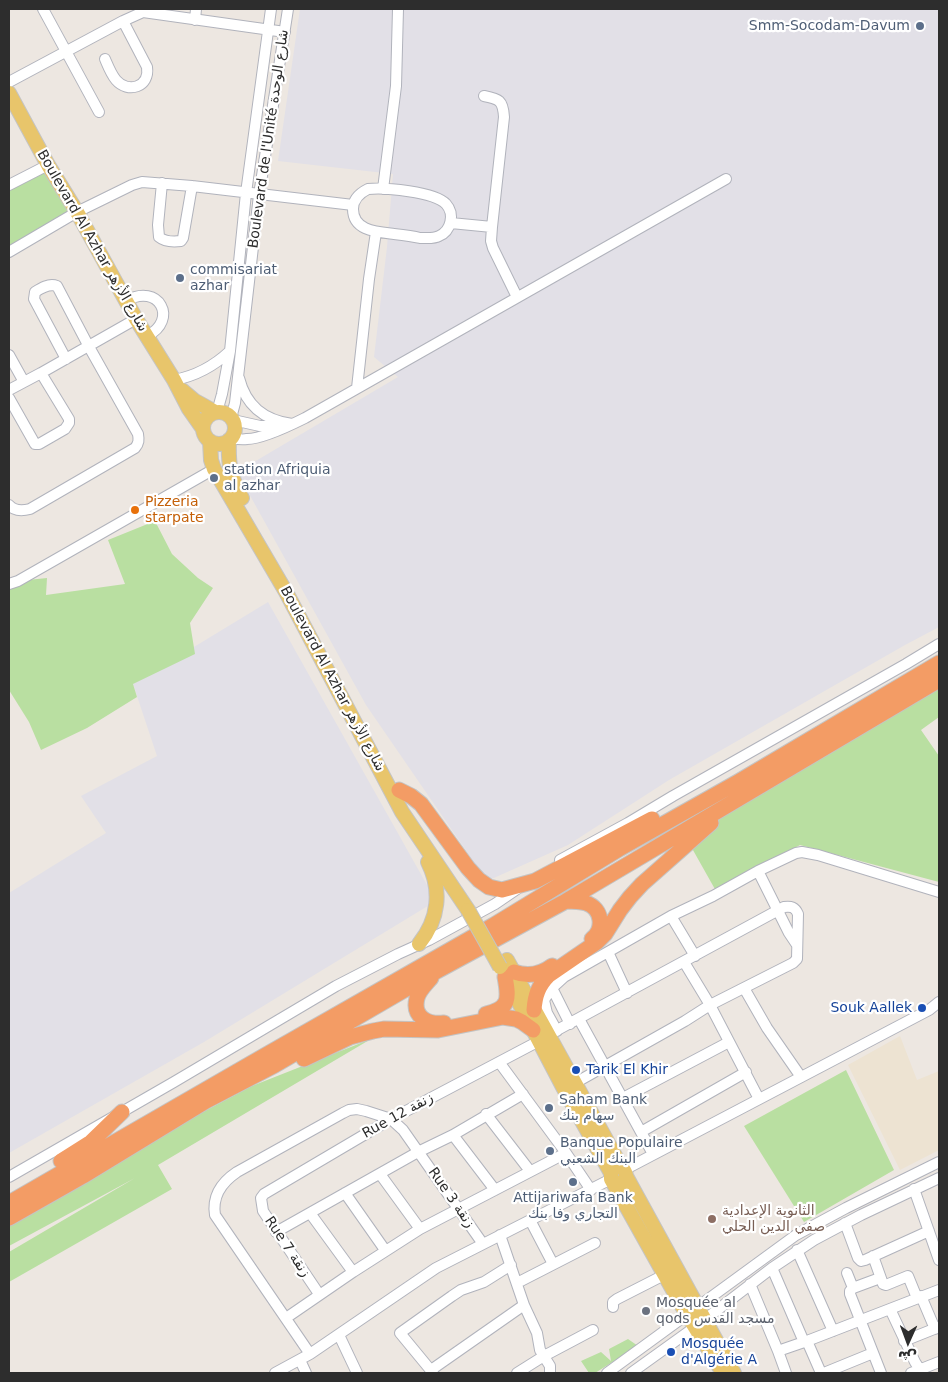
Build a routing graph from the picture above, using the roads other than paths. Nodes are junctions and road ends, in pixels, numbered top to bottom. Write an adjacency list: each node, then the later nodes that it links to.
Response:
1 (43, 9): 11 (street)
2 (196, 9): 7 (street)
3 (271, 9): 9 (street, Boulevard de l'Unité شارع الوحدة)
4 (288, 9): 10 (street, Boulevard de l'Unité شارع الوحدة)
5 (398, 9): 22 (street)
6 (142, 10): 7 (street); 8 (street)
7 (195, 20): 9 (street)
8 (123, 21): 11 (street); 12 (street)
9 (268, 30): 10 (street); 23 (street, Boulevard de l'Unité شارع الوحدة)
10 (285, 32): 24 (street, Boulevard de l'Unité شارع الوحدة)
11 (65, 51): 13 (street); 16 (street)
12 (105, 59)
13 (9, 82)
14 (9, 93): 17 (main road, Boulevard Al Azhar شارع الأزهر)
15 (484, 96): 28 (street)
16 (99, 112)
17 (48, 165): 20 (street); 26 (main road, Boulevard Al Azhar شارع الأزهر)
18 (726, 179): 31 (street)
19 (162, 183): 21 (street); 21 (street); 26 (street)
20 (9, 184)
21 (192, 186): 23 (street)
22 (383, 189): 25 (street); 27 (street)
23 (246, 193): 24 (street); 36 (street, Boulevard de l'Unité شارع الوحدة)
24 (259, 194): 25 (street); 40 (street, Boulevard de l'Unité شارع الوحدة)
25 (353, 205): 29 (street)
26 (77, 212): 30 (street); 32 (main road, Boulevard Al Azhar شارع الأزهر)
27 (451, 223): 28 (street); 29 (street)
28 (492, 226): 31 (street)
29 (376, 232): 43 (street)
30 (9, 252)
31 (517, 297): 43 (street)
32 (126, 301): 33 (main road, Boulevard Al Azhar شارع الأزهر); 34 (street)
33 (136, 319): 34 (main road, Boulevard Al Azhar شارع الأزهر); 35 (street)
34 (147, 336): 42 (main road, Boulevard Al Azhar شارع الأزهر)
35 (88, 345): 38 (street); 38 (street); 52 (street)
36 (230, 351): 42 (street); 46 (street, Boulevard de l'Unité شارع الوحدة)
37 (9, 355): 41 (street)
38 (66, 359): 39 (street)
39 (41, 373): 41 (street); 45 (street)
40 (238, 374): 47 (street, Boulevard de l'Unité شارع الوحدة); 48 (street)
41 (24, 382): 44 (street)
42 (176, 383): 46 (main road, Boulevard Al Azhar شارع الأزهر); 49 (main road, Boulevard Al Azhar شارع الأزهر)
43 (357, 388): 48 (street)
44 (9, 390)
45 (9, 398)
46 (216, 412): 47 (main road); 49 (main road)
47 (232, 419): 48 (street); 50 (main road)
48 (291, 425): 50 (street)
49 (207, 435): 50 (main road); 51 (main road, Boulevard Al Azhar شارع الأزهر)
50 (230, 439): 60 (main road, Boulevard Al Azhar شارع الأزهر)
51 (214, 469): 53 (street); 58 (main road, Boulevard Al Azhar شارع الأزهر)
52 (9, 505)
53 (9, 584)
54 (939, 644): 62 (street)
55 (939, 663): 59 (highway)
56 (939, 680): 57 (highway)
57 (820, 750): 64 (highway); 80 (highway)
58 (383, 774): 65 (main road, Boulevard Al Azhar شارع الأزهر); 68 (main road)
59 (738, 782): 62 (highway); 113 (highway)
60 (399, 790): 62 (highway); 65 (main road, Boulevard Al Azhar شارع الأزهر)
61 (758, 870): 63 (street); 66 (street); 67 (street)
62 (522, 885): 68 (street)
63 (939, 892)
64 (566, 901): 73 (highway); 74 (highway)
65 (472, 908): 73 (main road, bridge)
66 (778, 910): 69 (street); 69 (street); 71 (street, Rue 12 زنقة)
67 (671, 916): 70 (street); 71 (street)
68 (419, 944): 93 (street)
69 (797, 945): 76 (street)
70 (608, 952): 75 (street); 77 (street)
71 (695, 956): 72 (street, Rue 12 زنقة)
72 (684, 962): 77 (street, Rue 12 زنقة); 78 (street)
73 (507, 969): 74 (highway); 80 (main road)
74 (437, 971): 92 (highway)
75 (552, 988): 81 (street); 82 (street)
76 (744, 988): 78 (street); 87 (street)
77 (626, 993): 81 (street, Rue 12 زنقة)
78 (710, 1005): 83 (street); 85 (street)
79 (938, 1005): 87 (street)
80 (530, 1013): 82 (main road)
81 (574, 1021): 82 (street, Rue 12 زنقة); 85 (street)
82 (544, 1034): 84 (street, Rue 12 زنقة); 88 (main road); 92 (highway); 104 (main road)
83 (729, 1042): 86 (street); 90 (street)
84 (499, 1062): 89 (street); 95 (street, Rue 12 زنقة)
85 (604, 1066): 88 (street); 90 (street)
86 (746, 1072): 91 (street); 96 (street)
87 (801, 1077): 91 (street)
88 (575, 1083): 104 (main road)
89 (523, 1094): 94 (street); 99 (street)
90 (623, 1098): 96 (street)
91 (759, 1099): 100 (street)
92 (206, 1101): 116 (highway)
93 (122, 1112): 105 (street); 110 (highway)
94 (486, 1114): 97 (street); 102 (street)
95 (391, 1119): 98 (street, Rue 3 زنقة); 112 (street, Rue 12 زنقة); 146 (street)
96 (641, 1132): 100 (street)
97 (453, 1135): 98 (street); 108 (street)
98 (418, 1152): 103 (street); 114 (street, Rue 3 زنقة)
99 (566, 1153): 102 (street); 109 (street)
100 (653, 1154): 104 (street)
101 (939, 1162): 145 (street)
102 (530, 1172): 108 (street)
103 (380, 1174): 111 (street); 119 (street)
104 (618, 1175): 109 (street); 134 (main road); 145 (main road)
105 (9, 1176)
106 (939, 1178): 107 (street)
107 (914, 1189): 118 (street); 120 (street)
108 (495, 1190): 114 (street)
109 (591, 1190): 117 (street)
110 (9, 1192)
111 (345, 1193): 115 (street); 125 (street)
112 (261, 1198): 121 (street, Rue 7 زنقة)
113 (9, 1204)
114 (458, 1209): 119 (street); 124 (street, Rue 3 زنقة)
115 (310, 1212): 121 (street); 132 (street)
116 (9, 1218)
117 (530, 1220): 122 (street); 129 (street)
118 (845, 1223): 126 (street); 127 (street)
119 (420, 1229): 125 (street)
120 (929, 1231): 127 (street); 128 (street)
121 (276, 1232): 140 (street, Rue 7 زنقة)
122 (500, 1235): 124 (street); 130 (street)
123 (595, 1243): 129 (street)
124 (483, 1244): 152 (street)
125 (385, 1250): 132 (street)
126 (797, 1250): 131 (street); 151 (street)
127 (873, 1256): 135 (street)
128 (939, 1260)
129 (554, 1264): 136 (street)
130 (511, 1265): 136 (street); 162 (street)
131 (772, 1268): 137 (street); 154 (street)
132 (352, 1272): 140 (street)
133 (847, 1274): 138 (street)
134 (664, 1275): 143 (street); 145 (main road)
135 (880, 1278): 138 (street); 141 (street)
136 (517, 1283): 142 (street)
137 (750, 1284): 148 (street); 155 (street)
138 (853, 1288): 147 (street)
139 (939, 1290): 141 (street)
140 (319, 1294): 146 (street)
141 (919, 1297): 144 (street); 149 (street)
142 (524, 1305): 158 (street); 162 (street)
143 (614, 1307)
144 (890, 1309): 147 (street); 153 (street)
145 (692, 1311): 148 (main road); 169 (street)
146 (286, 1318): 157 (street)
147 (861, 1320): 151 (street); 156 (street)
148 (699, 1324): 170 (street); 171 (main road); 172 (main road)
149 (937, 1328): 153 (street)
150 (593, 1330): 158 (street)
151 (832, 1331): 154 (street)
152 (339, 1335): 157 (street); 166 (street)
153 (904, 1341): 163 (street)
154 (806, 1342): 155 (street); 174 (street)
155 (778, 1351): 173 (street)
156 (873, 1353): 161 (street); 175 (street)
157 (310, 1354): 159 (street)
158 (544, 1356): 167 (street); 168 (street)
159 (300, 1360): 164 (street); 165 (street)
160 (939, 1362): 163 (street)
161 (846, 1369): 174 (street)
162 (432, 1372)
163 (918, 1372)
164 (275, 1373)
165 (306, 1373)
166 (357, 1373)
167 (517, 1373)
168 (550, 1373)
169 (607, 1373)
170 (631, 1373)
171 (723, 1373)
172 (734, 1373)
173 (786, 1373)
174 (823, 1373)
175 (881, 1373)

